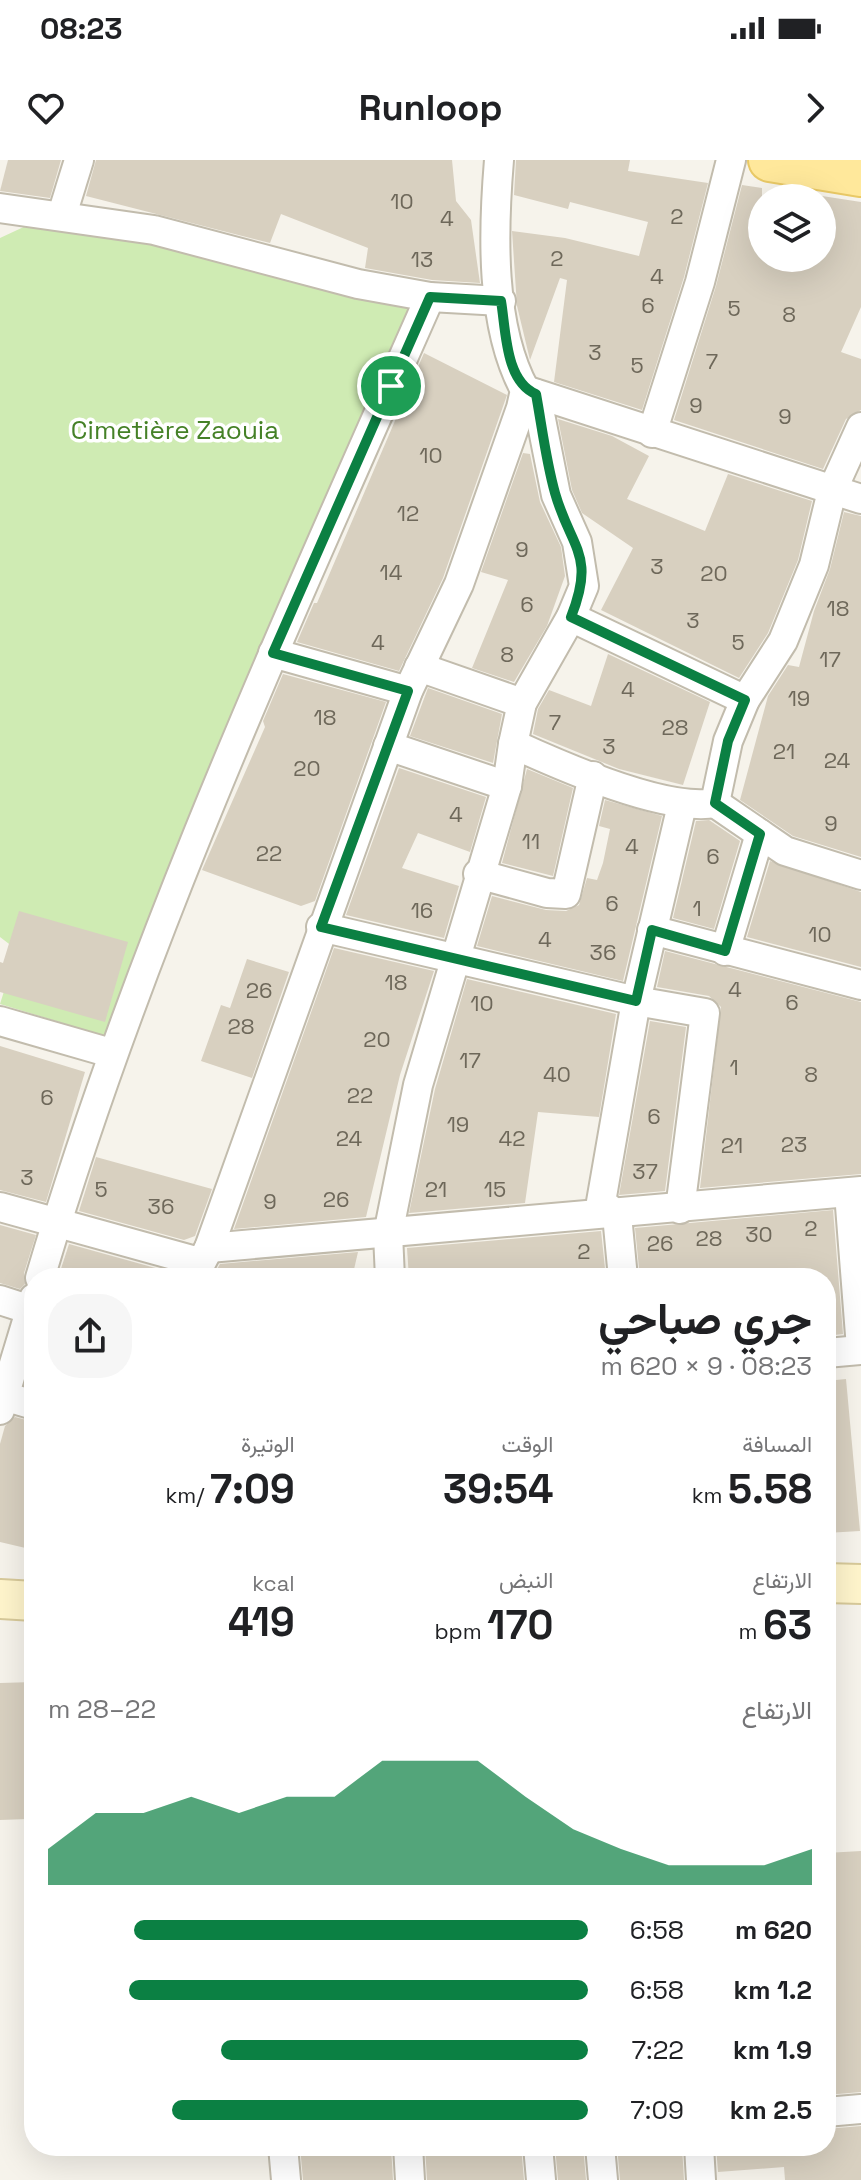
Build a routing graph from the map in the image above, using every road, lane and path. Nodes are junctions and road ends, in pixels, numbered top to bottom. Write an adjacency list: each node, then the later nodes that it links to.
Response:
1 (79, 160): 7 (street)
2 (499, 160): 9 (street)
3 (731, 160): 12 (street)
4 (770, 160): 5 (main road)
5 (861, 175)
6 (0, 208): 7 (street)
7 (62, 215): 8 (street)
8 (430, 297): 9 (street); 16 (street)
9 (501, 301): 10 (street)
10 (530, 392): 12 (street); 15 (street); 17 (street)
11 (861, 427): 13 (street)
12 (652, 433): 13 (street)
13 (832, 491): 14 (street); 18 (street)
14 (861, 499)
15 (571, 617): 18 (street); 19 (street)
16 (273, 653): 17 (street); 36 (street)
17 (413, 679): 19 (street); 21 (street)
18 (745, 700): 24 (street)
19 (522, 703): 20 (street)
20 (513, 744): 22 (street); 23 (street)
21 (388, 746): 23 (street); 29 (street)
22 (593, 776): 25 (street); 27 (street)
23 (507, 786): 27 (street)
24 (715, 803): 25 (street); 26 (street)
25 (682, 805): 30 (street)
26 (760, 834): 28 (street); 31 (street)
27 (478, 874): 32 (street)
28 (861, 875)
29 (321, 927): 32 (street); 43 (street)
30 (652, 930): 31 (street); 34 (street)
31 (725, 951): 33 (street)
32 (453, 959): 34 (street); 42 (street)
33 (861, 985)
34 (636, 1001): 39 (street); 40 (street)
35 (0, 1021): 36 (street)
36 (111, 1053): 41 (street)
37 (855, 1192): 39 (street); 50 (street)
38 (0, 1207): 41 (street)
39 (680, 1209): 40 (street)
40 (617, 1215): 42 (street); 46 (street)
41 (56, 1223): 43 (street); 44 (street)
42 (388, 1234): 43 (street); 45 (street)
43 (200, 1263)
44 (43, 1268)
45 (390, 1268)
46 (622, 1268)
47 (0, 1300): 48 (street)
48 (24, 1304)
49 (24, 1332): 52 (street)
50 (861, 1349): 51 (street)
51 (836, 1352)
52 (1, 1400): 53 (street)
53 (24, 1403)
54 (836, 1583): 55 (main road)
55 (861, 1584)
56 (0, 1599): 57 (main road)
57 (24, 1600)
58 (861, 1603): 59 (main road)
59 (836, 1604)
60 (0, 1625): 61 (main road)
61 (24, 1627)
62 (861, 2109): 63 (street)
63 (836, 2111)
64 (284, 2156): 69 (street)
65 (409, 2156): 70 (street)
66 (539, 2156): 71 (street)
67 (601, 2156): 72 (street)
68 (700, 2156): 73 (street)
69 (286, 2180)
70 (410, 2180)
71 (541, 2180)
72 (603, 2180)
73 (701, 2180)

